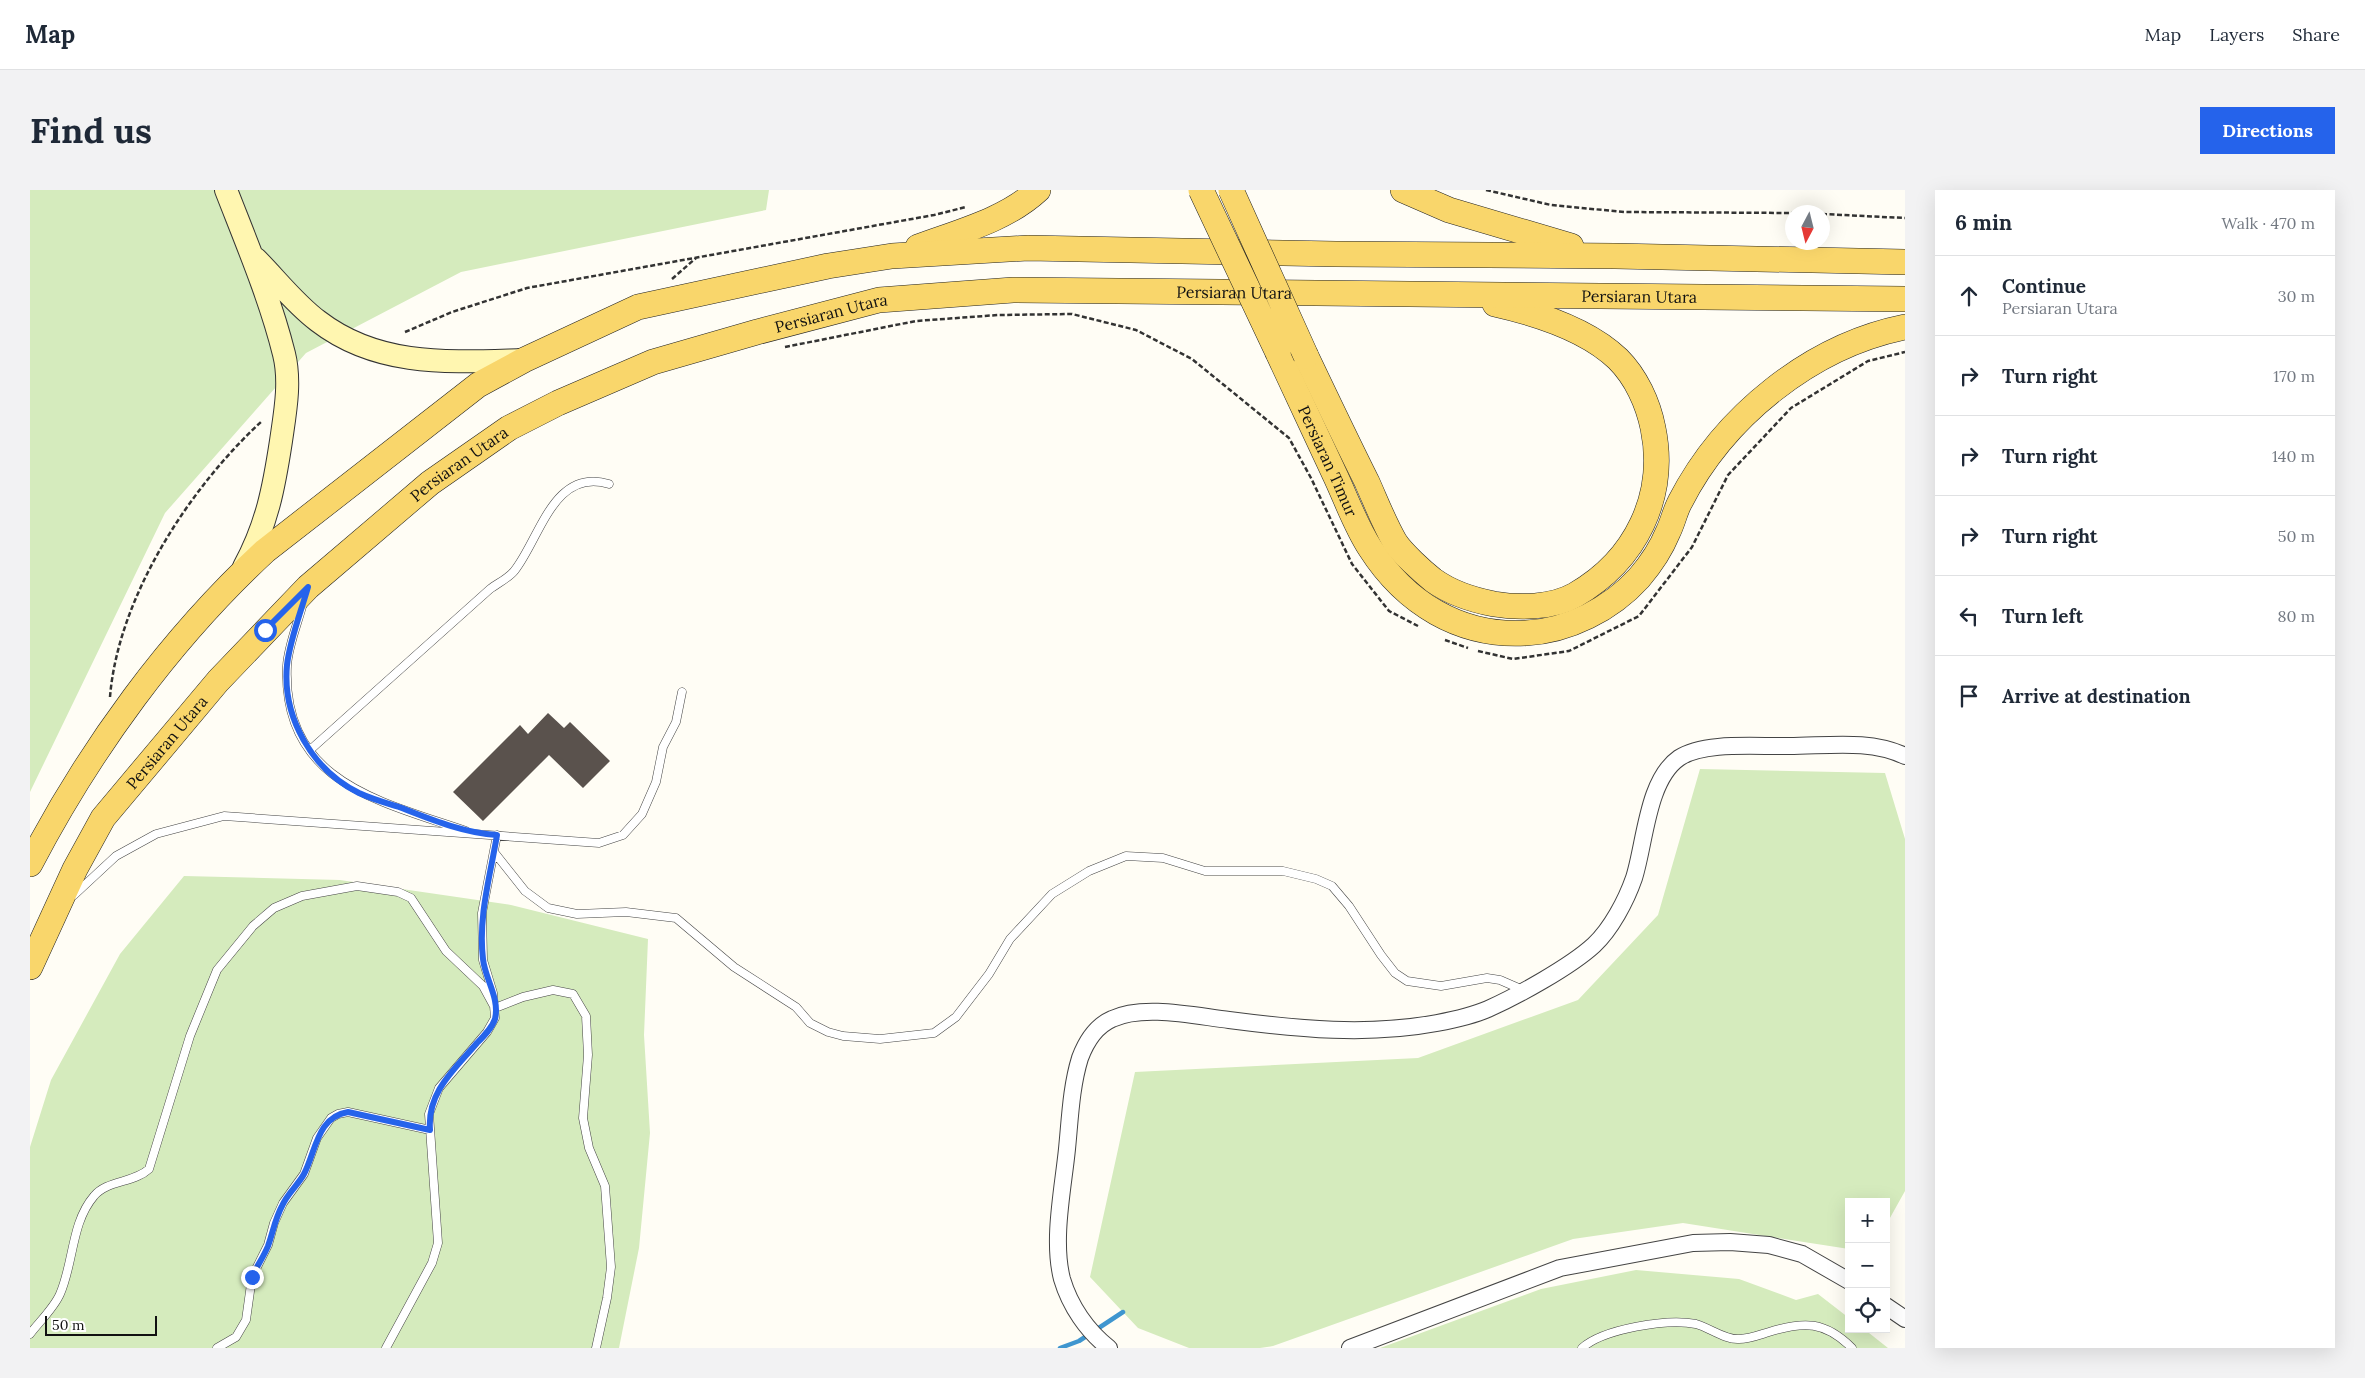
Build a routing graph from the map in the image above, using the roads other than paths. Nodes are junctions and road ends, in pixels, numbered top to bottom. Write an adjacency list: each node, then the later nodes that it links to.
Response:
1 (226, 190): 6 (street)
2 (1038, 190): 7 (main road)
3 (1201, 190): 12 (main road, Persiaran Timur, bridge)
4 (1231, 190): 10 (main road, Persiaran Timur, bridge)
5 (1403, 190): 8 (main road)
6 (252, 255): 13 (street); 15 (street)
7 (892, 256): 8 (main road); 13 (main road)
8 (1615, 256): 9 (main road)
9 (1905, 262)
10 (1449, 293): 11 (main road, Persiaran Utara); 16 (main road, Persiaran Utara)
11 (1905, 300)
12 (1905, 327)
13 (524, 360): 15 (main road)
14 (608, 484): 18 (lane)
15 (240, 574): 23 (main road)
16 (308, 587): 18 (lane); 24 (main road, Persiaran Utara)
17 (682, 692): 21 (lane)
18 (310, 750): 20 (lane)
19 (1905, 756): 26 (street)
20 (477, 834): 21 (lane); 24 (lane)
21 (497, 835): 22 (lane)
22 (494, 852): 26 (lane); 27 (lane)
23 (30, 864)
24 (49, 923): 25 (main road, Persiaran Utara)
25 (30, 967)
26 (1523, 990): 36 (street)
27 (495, 1008): 28 (lane); 32 (lane); 35 (lane)
28 (430, 1130): 33 (lane); 34 (lane)
29 (1845, 1279): 37 (street)
30 (1890, 1309): 31 (street)
31 (1905, 1319)
32 (30, 1334)
33 (217, 1348)
34 (386, 1348)
35 (596, 1348)
36 (1109, 1348)
37 (1350, 1348)
38 (1582, 1348): 39 (lane)
39 (1852, 1348)

